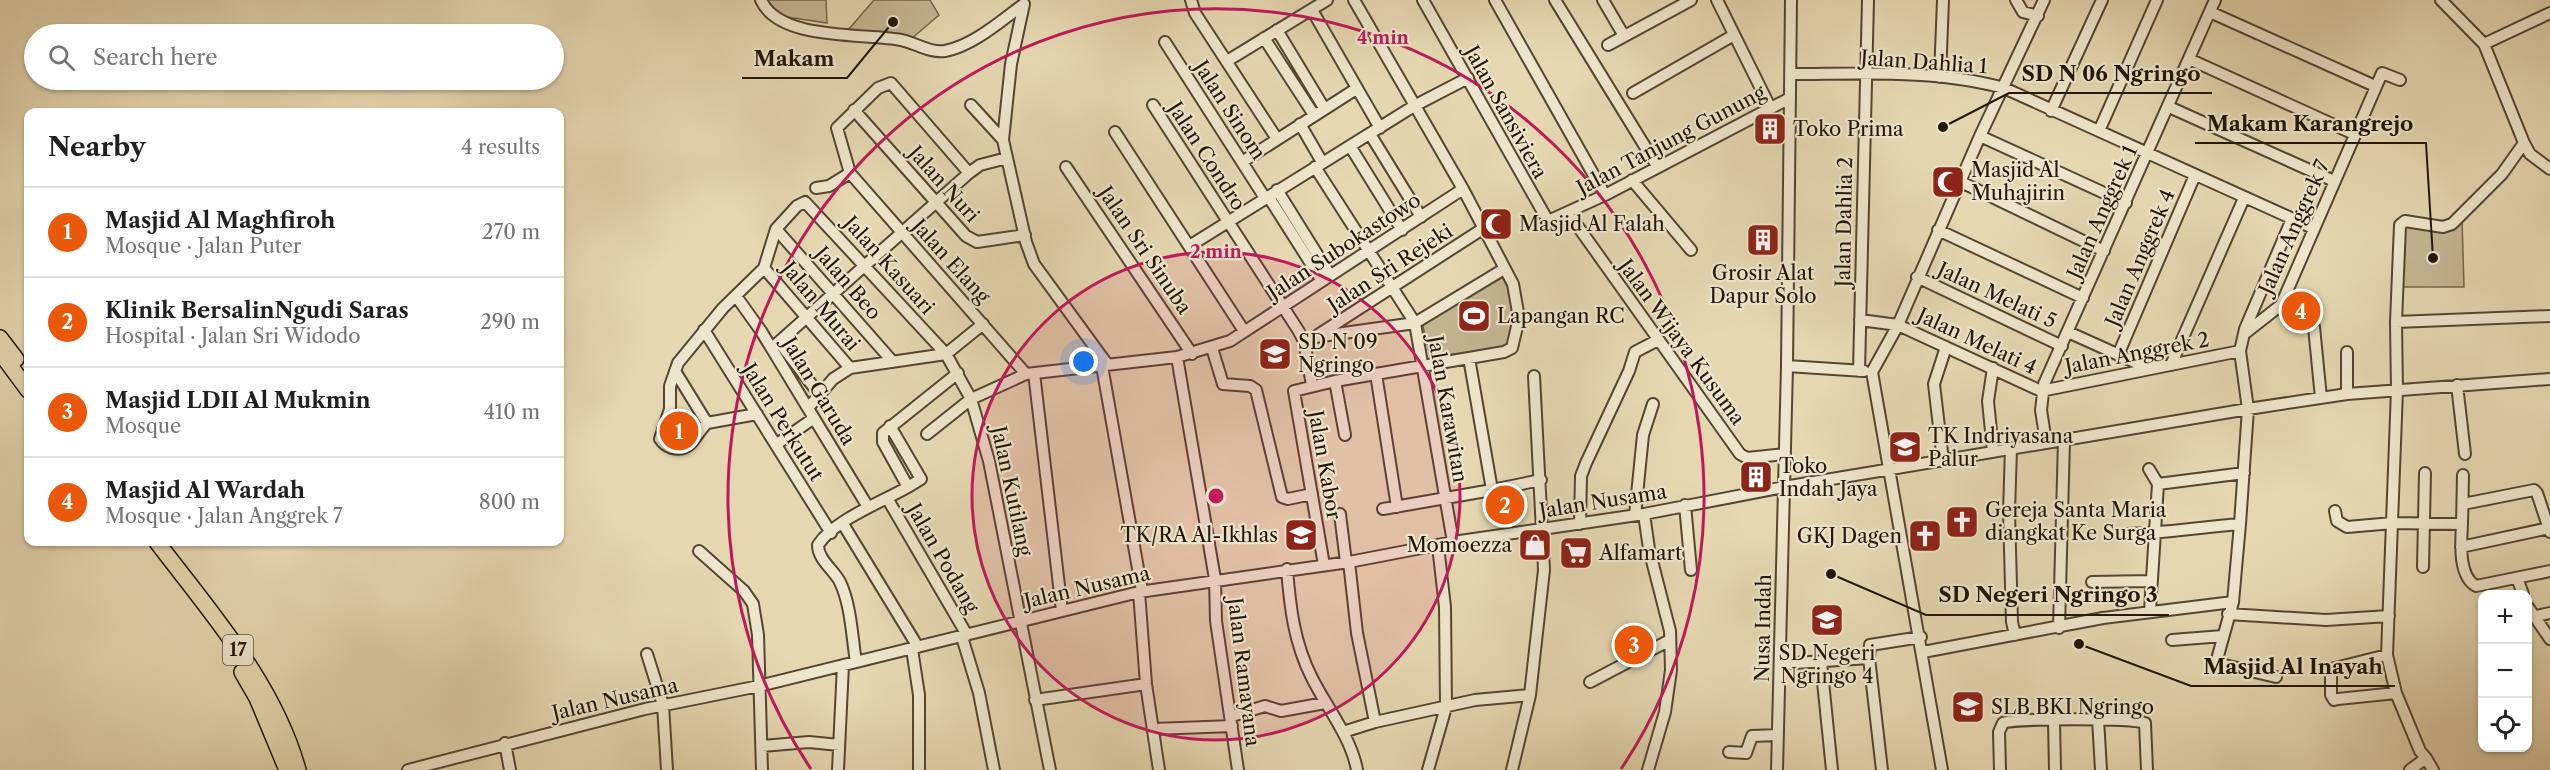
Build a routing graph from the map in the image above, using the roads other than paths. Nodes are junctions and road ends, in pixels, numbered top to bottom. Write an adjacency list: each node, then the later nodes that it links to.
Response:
1 (761, 0): 58 (street)
2 (1191, 0): 31 (street)
3 (1327, 0): 20 (street)
4 (1354, 0): 44 (street)
5 (1423, 0): 35 (street, Jalan Sansiviera)
6 (1495, 0): 77 (street)
7 (1555, 0): 65 (street)
8 (1603, 0): 24 (street)
9 (1691, 0): 24 (street)
10 (1717, 0): 25 (street)
11 (1791, 0): 32 (street, Nusa Indah)
12 (1868, 0): 33 (street, Jalan Dahlia 2)
13 (1943, 0): 34 (street)
14 (2016, 0): 22 (street)
15 (2044, 0): 22 (street)
16 (2102, 0): 49 (street)
17 (2157, 0): 53 (street)
18 (2441, 0): 28 (street)
19 (2212, 4): 30 (street, Jalan Anggrek 1); 37 (street)
20 (1312, 10): 23 (street); 38 (street)
21 (2550, 13): 28 (street)
22 (2038, 16): 39 (street)
23 (1277, 30): 26 (street); 47 (street)
24 (1624, 36): 29 (street)
25 (1734, 36): 40 (street); 45 (street)
26 (1264, 38): 31 (street); 50 (street)
27 (1165, 42): 63 (street, Jalan Sinom)
28 (2484, 44): 59 (street)
29 (1608, 45)
30 (2189, 59): 46 (street, Jalan Anggrek 1); 55 (street)
31 (1227, 61): 57 (street)
32 (1790, 74): 33 (street, Jalan Dahlia 1); 41 (street, Nusa Indah)
33 (1866, 74): 34 (street, Jalan Dahlia 1); 108 (street, Jalan Dahlia 2)
34 (1940, 77): 39 (street, Jalan Dahlia 1)
35 (1468, 78): 44 (street); 81 (street, Jalan Sansiviera)
36 (2400, 80): 37 (street)
37 (2375, 86): 55 (street, Jalan Anggrek 7)
38 (1356, 88): 47 (street); 52 (street)
39 (2004, 88): 49 (street, Jalan Dahlia 1); 56 (street)
40 (1633, 93)
41 (1790, 98): 45 (street, Jalan Tanjung Gunung); 138 (street, Nusa Indah)
42 (970, 105): 58 (street)
43 (1153, 105): 84 (street, Jalan Condro)
44 (1414, 106): 52 (street); 75 (street)
45 (1770, 107): 65 (street, Jalan Tanjung Gunung)
46 (2169, 107): 61 (street, Jalan Anggrek 1); 72 (street)
47 (1324, 108): 50 (street)
48 (854, 110): 68 (street); 69 (street); 79 (street, Jalan Nuri)
49 (2051, 111): 53 (street, Jalan Dahlia 1)
50 (1314, 115): 51 (street)
51 (1300, 124): 57 (street); 64 (street, Jalan Karawitan)
52 (1375, 131): 60 (street); 82 (street)
53 (2099, 131): 61 (street, Jalan Dahlia 1)
54 (1115, 132): 92 (street)
55 (2354, 134): 72 (street, Jalan Anggrek 7)
56 (1980, 136): 73 (street); 80 (street)
57 (1277, 139): 63 (street)
58 (1003, 140): 62 (street)
59 (2524, 143): 67 (street); 109 (street)
60 (1350, 146): 64 (street); 88 (street)
61 (2148, 153): 70 (street, Jalan Dahlia 1); 80 (street, Jalan Anggrek 1)
62 (1008, 158): 69 (street); 91 (street)
63 (1242, 162): 76 (street, Jalan Sinom)
64 (1318, 165): 76 (street); 94 (street, Jalan Karawitan)
65 (1657, 166): 71 (street, Jalan Tanjung Gunung)
66 (1066, 167): 130 (street, Jalan Sri Sinuba)
67 (2550, 169)
68 (850, 172): 74 (street); 90 (street, Jalan Elang)
69 (969, 172): 79 (street)
70 (2195, 176): 78 (street, Jalan Dahlia 1); 131 (street, Jalan Anggrek 4)
71 (1632, 180): 77 (street, Jalan Tanjung Gunung); 93 (street)
72 (2334, 181): 86 (street, Jalan Anggrek 7)
73 (1961, 182): 89 (street); 95 (street)
74 (816, 188)
75 (1463, 189): 82 (street, Jalan Subokastowo); 85 (street)
76 (1270, 195): 84 (street); 99 (street, Jalan Sinom)
77 (1605, 195): 81 (street, Jalan Tanjung Gunung)
78 (2244, 198): 83 (street, Jalan Dahlia 1); 136 (street)
79 (935, 203): 90 (street); 91 (street, Jalan Nuri)
80 (2126, 203): 95 (street, Jalan Anggrek 1)
81 (1569, 213): 120 (street, Jalan Wijaya Kusuma)
82 (1421, 217): 88 (street, Jalan Subokastowo)
83 (2292, 219): 86 (street, Jalan Dahlia 1); 117 (street)
84 (1228, 221): 92 (street); 105 (street, Jalan Condro)
85 (1484, 228): 98 (street); 101 (street, Jalan Sri Rejeki)
86 (2313, 228): 117 (street, Jalan Anggrek 7)
87 (776, 229): 96 (street, Jalan Kasuari); 97 (street); 102 (street, Jalan Beo)
88 (1401, 230): 94 (street, Jalan Subokastowo)
89 (1938, 230): 100 (street); 104 (street)
90 (902, 234): 96 (street); 111 (street, Jalan Elang)
91 (1025, 235): 135 (street)
92 (1191, 245): 115 (street)
93 (1692, 250)
94 (1368, 251): 99 (street, Jalan Subokastowo); 101 (street, Jalan Karawitan)
95 (2104, 251): 104 (street, Jalan Anggrek 1)
96 (865, 264): 102 (street); 129 (street, Jalan Kasuari)
97 (764, 268): 103 (street); 107 (street, Jalan Murai)
98 (1504, 269): 110 (street); 133 (street)
99 (1326, 278): 105 (street, Jalan Subokastowo)
100 (1917, 278): 112 (street); 123 (street, Jalan Melati 5)
101 (1392, 289): 110 (street, Jalan Karawitan); 118 (street, Jalan Sri Rejeki)
102 (834, 293): 107 (street); 134 (street, Jalan Beo)
103 (736, 296): 114 (street); 122 (street, Jalan Garuda)
104 (2084, 298): 116 (street, Jalan Anggrek 1)
105 (1284, 307): 115 (street, Jalan Subokastowo); 121 (street, Jalan Condro)
106 (2550, 316): 109 (street)
107 (806, 318): 122 (street); 139 (street, Jalan Murai)
108 (1860, 320): 112 (street, Jalan Melati 4); 144 (street, Jalan Dahlia 2)
109 (2396, 322): 155 (street)
110 (1414, 323): 118 (street); 137 (street, Jalan Karawitan)
111 (983, 324): 129 (street); 147 (street, Jalan Elang)
112 (1898, 325): 124 (street, Jalan Melati 4); 145 (street)
113 (2314, 327): 159 (street)
114 (704, 330): 143 (street); 164 (street, Jalan Perkutut)
115 (1244, 331): 125 (street, Jalan Subokastowo)
116 (2068, 332): 123 (street, Jalan Anggrek 1); 131 (street)
117 (2244, 335): 126 (street)
118 (1315, 337): 121 (street)
119 (0, 338): 142 (highway)
120 (1658, 340): 174 (street, Jalan Wijaya Kusuma); 200 (street)
121 (1304, 341): 153 (street, Jalan Condro)
122 (775, 345): 157 (street); 163 (street, Jalan Garuda)
123 (2062, 346): 156 (street, Jalan Anggrek 1)
124 (1946, 347): 140 (street, Jalan Melati 4); 176 (street)
125 (1212, 348): 130 (street, Jalan Subokastowo); 187 (street)
126 (2240, 351): 136 (street, Jalan Anggrek 2); 162 (street)
127 (0, 352): 152 (highway)
128 (2347, 352): 158 (street)
129 (946, 354): 134 (street); 146 (street, Jalan Kasuari)
130 (1192, 354): 132 (street, Jalan Subokastowo)
131 (2118, 354): 141 (street)
132 (1177, 357): 135 (street, Jalan Subokastowo); 222 (street)
133 (1469, 358): 137 (street); 186 (street)
134 (892, 362): 139 (street)
135 (1104, 365): 147 (street, Jalan Subokastowo); 226 (street)
136 (2171, 365): 141 (street, Jalan Anggrek 2)
137 (1422, 366): 148 (street); 189 (street, Jalan Karawitan)
138 (1787, 366): 144 (street); 174 (street, Nusa Indah)
139 (850, 368): 157 (street)
140 (1993, 368): 156 (street, Jalan Melati 4); 173 (street)
141 (2151, 369): 156 (street, Jalan Anggrek 2)
142 (24, 370)
143 (675, 371): 165 (street); 165 (street)
144 (1859, 371): 145 (street)
145 (1872, 372): 178 (street)
146 (958, 373): 160 (street, Jalan Kutilang); 166 (street)
147 (1030, 373): 160 (street, Jalan Subokastowo); 228 (street)
148 (1376, 374): 151 (street); 193 (street)
149 (1534, 376): 182 (street)
150 (2550, 379): 154 (street, Jalan Nusama)
151 (1335, 381): 153 (street); 168 (street)
152 (24, 385)
153 (1311, 385): 187 (street, Jalan Kabor)
154 (2457, 385): 155 (street, Jalan Nusama); 175 (street)
155 (2397, 390): 158 (street, Jalan Nusama); 198 (street)
156 (2041, 391): 170 (street)
157 (819, 394): 163 (street)
158 (2347, 394): 159 (street, Jalan Nusama)
159 (2321, 398): 162 (street, Jalan Nusama)
160 (971, 399): 167 (street, Jalan Subokastowo); 235 (street, Jalan Kutilang)
161 (1653, 404): 197 (street)
162 (2248, 409): 169 (street, Jalan Nusama); 180 (street)
163 (811, 413): 171 (street); 192 (street, Jalan Garuda)
164 (757, 414): 165 (street); 171 (street, Jalan Perkutut)
165 (706, 423)
166 (890, 426): 184 (street); 184 (street)
167 (927, 434)
168 (1345, 435)
169 (2064, 440): 170 (street, Jalan Nusama); 236 (street)
170 (2046, 442): 172 (street, Jalan Nusama)
171 (777, 444): 206 (street, Jalan Perkutut)
172 (2011, 448): 173 (street, Jalan Nusama); 237 (street)
173 (1993, 451): 176 (street, Jalan Nusama)
174 (1785, 454): 185 (street, Nusa Indah)
175 (2465, 454)
176 (1943, 461): 178 (street, Jalan Nusama)
177 (2149, 469): 183 (street)
178 (1888, 470): 185 (street, Jalan Nusama); 240 (street)
179 (2425, 472): 202 (street)
180 (2244, 473): 183 (street); 201 (street)
181 (2463, 475): 190 (street)
182 (1541, 480): 186 (street); 204 (street)
183 (2158, 484): 208 (street)
184 (908, 487): 188 (street)
185 (1784, 487): 191 (street, Jalan Nusama); 252 (street, Nusa Indah)
186 (1492, 490): 189 (street)
187 (1312, 494): 216 (street, Jalan Kabor)
188 (887, 498): 192 (street); 238 (street, Jalan Podang)
189 (1445, 498): 193 (street); 209 (street, Jalan Karawitan)
190 (2463, 504): 203 (street); 205 (street)
191 (1685, 505): 197 (street, Jalan Nusama); 219 (street)
192 (868, 507): 199 (street)
193 (1397, 507): 194 (street)
194 (1383, 509)
195 (2336, 511): 198 (street)
196 (1340, 514): 215 (street)
197 (1640, 514): 200 (street, Jalan Nusama); 242 (street)
198 (2393, 523): 202 (street); 234 (street)
199 (843, 524): 206 (street); 244 (street)
200 (1580, 524): 204 (street, Jalan Nusama)
201 (2240, 524): 208 (street); 227 (street)
202 (2423, 524): 203 (street); 217 (street)
203 (2462, 524): 213 (street)
204 (1544, 529): 209 (street, Jalan Nusama); 258 (street)
205 (2549, 530): 213 (street)
206 (831, 533): 249 (street)
207 (2120, 534): 208 (street)
208 (2153, 534): 223 (street)
209 (1454, 542): 212 (street, Jalan Nusama)
210 (149, 546): 275 (highway, 17)
211 (160, 546): 276 (highway, 17)
212 (1438, 546): 215 (street, Jalan Nusama); 262 (street)
213 (2461, 547): 221 (street)
214 (699, 551): 256 (street)
215 (1348, 562): 216 (street, Jalan Nusama); 266 (street)
216 (1324, 565): 218 (street, Jalan Nusama)
217 (2423, 567)
218 (1287, 569): 222 (street, Jalan Nusama); 260 (street)
219 (1691, 570)
220 (2550, 571): 221 (street)
221 (2517, 578): 225 (street)
222 (1215, 579): 226 (street, Jalan Nusama); 264 (street, Jalan Ramayana)
223 (2150, 581): 224 (street); 229 (street)
224 (2092, 582)
225 (2522, 590)
226 (1140, 592): 228 (street, Jalan Nusama); 255 (street)
227 (2233, 603): 229 (street); 232 (street)
228 (1062, 611): 235 (street, Jalan Nusama)
229 (2150, 611): 236 (street)
230 (2532, 612): 231 (street)
231 (2550, 613)
232 (2228, 614): 234 (street); 239 (street)
233 (2532, 615): 241 (street)
234 (2389, 616): 247 (street)
235 (1021, 621): 238 (street, Jalan Nusama); 259 (street, Jalan Kutilang)
236 (2059, 628): 237 (street)
237 (2015, 635): 245 (street)
238 (965, 636): 244 (street, Jalan Nusama); 283 (street, Jalan Podang)
239 (2223, 636): 243 (street); 253 (street)
240 (1921, 637): 245 (street); 248 (street)
241 (2550, 639)
242 (1671, 640): 254 (street); 290 (street)
243 (2172, 640)
244 (915, 648): 249 (street, Jalan Nusama); 282 (street)
245 (1923, 652): 294 (street)
246 (647, 654): 261 (street)
247 (2387, 655): 257 (street); 257 (street)
248 (1869, 658): 250 (street); 293 (street)
249 (856, 662): 251 (street, Jalan Nusama)
250 (1821, 663): 252 (street); 292 (street)
251 (843, 664): 256 (street, Jalan Nusama); 271 (street)
252 (1780, 664): 269 (street, Nusa Indah)
253 (2276, 677)
254 (1590, 682)
255 (1146, 684): 259 (street); 267 (street)
256 (759, 686): 261 (street, Jalan Nusama); 272 (street)
257 (2396, 693): 274 (street)
258 (1530, 695): 262 (street); 289 (street)
259 (1035, 700): 284 (street, Jalan Kutilang)
260 (1325, 702): 264 (street); 268 (street)
261 (663, 705): 270 (street, Jalan Nusama); 279 (street)
262 (1446, 707): 266 (street); 288 (street)
263 (2098, 719): 265 (street); 297 (street); 298 (street)
264 (1232, 721): 267 (street); 286 (street, Jalan Ramayana)
265 (2054, 721): 295 (street); 296 (street)
266 (1375, 722): 268 (street)
267 (1154, 729): 285 (street)
268 (1343, 732): 287 (street)
269 (1778, 735): 273 (street); 291 (street, Nusa Indah)
270 (505, 743): 277 (street, Jalan Nusama); 278 (street)
271 (839, 745): 272 (street); 281 (street)
272 (762, 746): 280 (street)
273 (1729, 752)
274 (2426, 758): 299 (street); 300 (street)
275 (287, 770)
276 (298, 770)
277 (408, 770)
278 (510, 770)
279 (667, 770)
280 (762, 770)
281 (838, 770)
282 (919, 770)
283 (994, 770)
284 (1050, 770)
285 (1159, 770)
286 (1238, 770)
287 (1357, 770)
288 (1428, 770)
289 (1512, 770)
290 (1648, 770)
291 (1777, 770)
292 (1832, 770)
293 (1882, 770)
294 (1942, 770)
295 (2001, 770)
296 (2055, 770)
297 (2101, 770)
298 (2147, 770)
299 (2410, 770)
300 (2433, 770)

